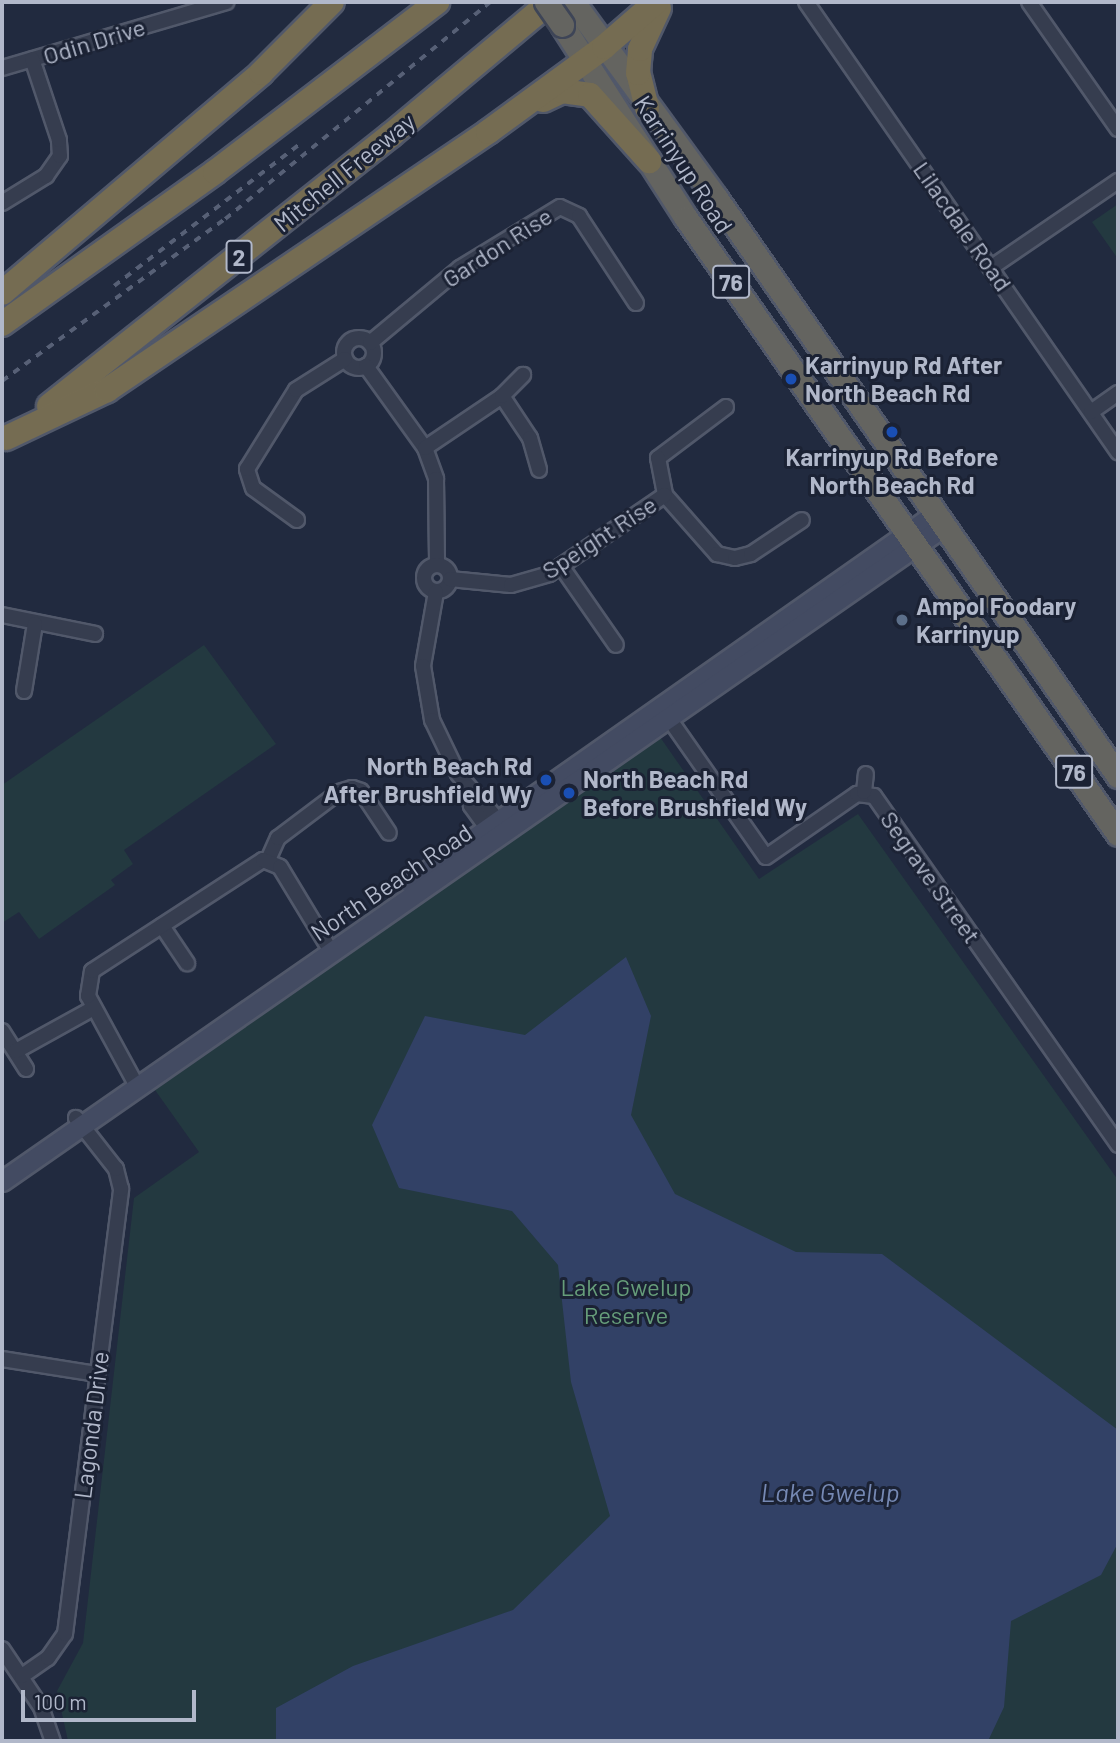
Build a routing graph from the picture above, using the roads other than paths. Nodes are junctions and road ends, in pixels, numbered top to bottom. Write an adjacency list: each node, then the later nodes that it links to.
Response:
1 (226, 2): 11 (street, Odin Drive)
2 (332, 2): 22 (highway)
3 (438, 2): 24 (highway)
4 (548, 2): 9 (highway, Karrinyup Road / 76, bridge); 33 (highway, Mitchell Freeway / 2)
5 (656, 2): 10 (highway)
6 (663, 2): 13 (highway)
7 (806, 2): 21 (street, Lilacdale Road)
8 (1029, 2): 14 (street)
9 (571, 13): 10 (highway, Karrinyup Road / 76)
10 (594, 54): 13 (highway, Karrinyup Road / 76); 15 (highway); 16 (highway, Karrinyup Road / 76)
11 (32, 59): 12 (street, Odin Drive); 19 (street)
12 (2, 68)
13 (647, 108): 18 (highway, Karrinyup Road / 76)
14 (1118, 129)
15 (488, 132): 16 (highway); 33 (highway)
16 (649, 161): 20 (highway, Karrinyup Road / 76)
17 (1118, 181): 21 (street)
18 (716, 198): 20 (highway); 40 (highway, Karrinyup Road / 76)
19 (2, 203)
20 (686, 218): 41 (highway, Karrinyup Road / 76)
21 (992, 267): 32 (street, Lilacdale Road)
22 (2, 293)
23 (636, 303): 25 (street, Gardon Rise)
24 (2, 324)
25 (370, 343): 26 (street); 27 (street)
26 (345, 359): 27 (street); 38 (street)
27 (366, 366): 34 (street)
28 (523, 375): 30 (street)
29 (1118, 393): 32 (street)
30 (502, 396): 34 (street); 36 (street)
31 (726, 407): 37 (street)
32 (1091, 412): 35 (street, Lilacdale Road)
33 (4, 440)
34 (425, 448): 42 (street)
35 (1118, 452)
36 (539, 470)
37 (665, 495): 39 (street); 43 (street, Speight Rise)
38 (297, 520)
39 (802, 520)
40 (939, 520): 41 (main road, North Beach Road); 53 (highway, Karrinyup Road / 76)
41 (910, 540): 51 (main road, North Beach Road); 57 (highway, Karrinyup Road / 76)
42 (437, 565): 44 (street); 45 (street)
43 (561, 566): 44 (street, Speight Rise); 49 (street)
44 (450, 579): 45 (street)
45 (436, 592): 55 (street)
46 (2, 615): 47 (street)
47 (35, 624): 48 (street); 50 (street)
48 (95, 634)
49 (616, 645)
50 (24, 691)
51 (665, 713): 54 (street, Segrave Street); 55 (main road, North Beach Road)
52 (866, 774): 54 (street)
53 (1118, 776)
54 (864, 792): 68 (street, Segrave Street)
55 (497, 830): 60 (main road, North Beach Road)
56 (389, 833): 58 (street)
57 (1118, 834)
58 (268, 860): 59 (street); 60 (street)
59 (162, 926): 61 (street); 62 (street)
60 (332, 946): 66 (main road, North Beach Road)
61 (187, 962)
62 (94, 1008): 64 (street); 66 (street)
63 (2, 1031): 64 (street)
64 (16, 1051): 65 (street)
65 (26, 1069)
66 (135, 1084): 67 (main road, North Beach Road)
67 (83, 1119): 69 (main road, North Beach Road); 70 (main road, North Beach Road); 72 (street, Lagonda Drive)
68 (1118, 1145)
69 (2, 1169)
70 (2, 1181)
71 (2, 1359): 72 (street)
72 (97, 1374): 74 (street, Lagonda Drive)
73 (2, 1649): 74 (street)
74 (22, 1676): 75 (street)
75 (53, 1741)

